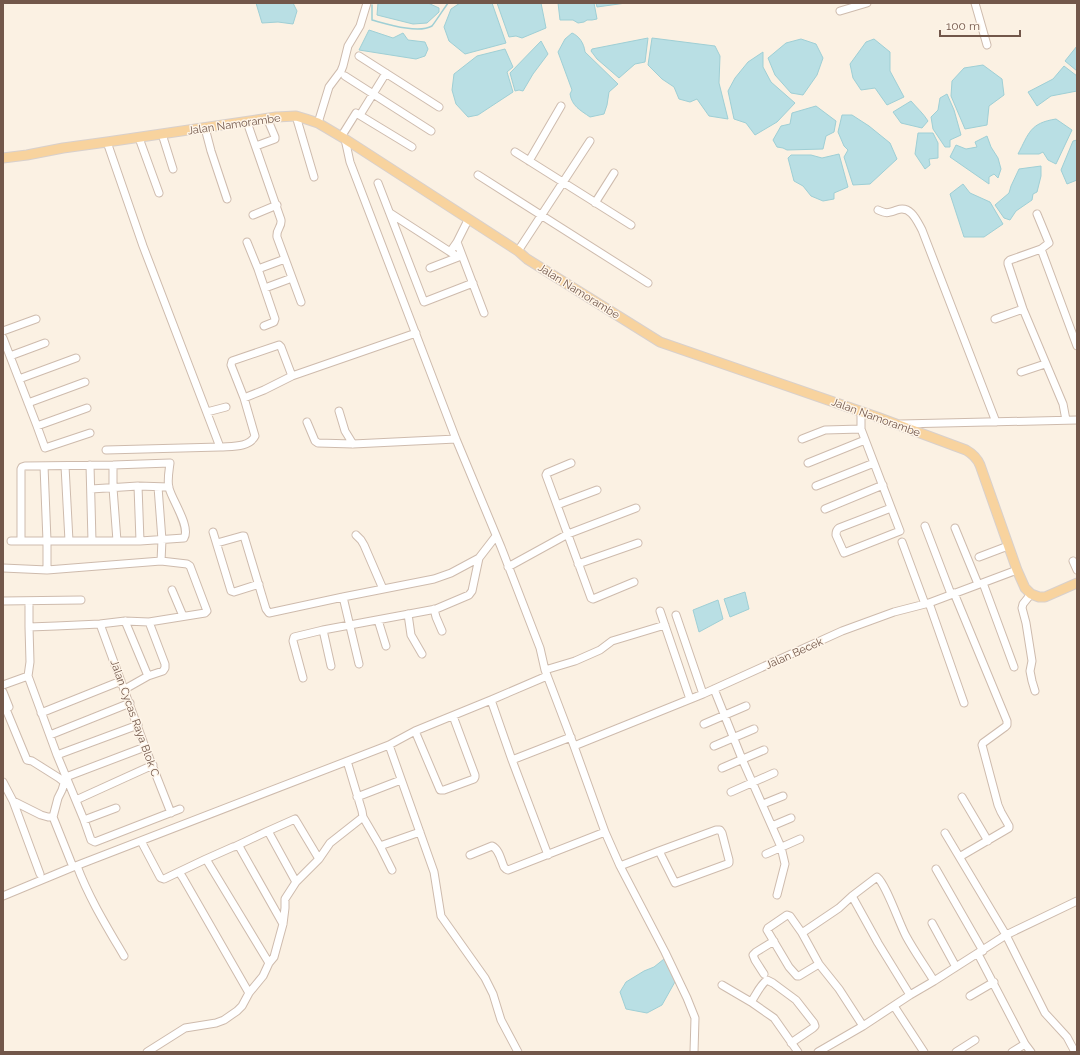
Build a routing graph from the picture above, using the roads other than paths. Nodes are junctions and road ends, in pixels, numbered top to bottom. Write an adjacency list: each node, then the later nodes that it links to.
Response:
1 (367, 3): 16 (street)
2 (867, 3): 4 (street)
3 (975, 3): 5 (street)
4 (840, 11)
5 (987, 45)
6 (359, 56): 7 (street)
7 (386, 73): 9 (street); 11 (street)
8 (345, 76): 9 (street)
9 (373, 94): 13 (street); 18 (street)
10 (561, 106): 28 (street)
11 (439, 107)
12 (296, 116): 14 (main road, Jalan Namorambe); 16 (main road, Jalan Namorambe); 32 (street)
13 (360, 116): 21 (street); 25 (street)
14 (267, 118): 15 (main road, Jalan Namorambe); 24 (street)
15 (247, 122): 17 (main road, Jalan Namorambe); 24 (street)
16 (318, 123): 21 (main road, Jalan Namorambe)
17 (205, 128): 19 (main road, Jalan Namorambe); 36 (street)
18 (431, 131)
19 (162, 134): 20 (main road, Jalan Namorambe); 29 (street)
20 (139, 138): 23 (main road, Jalan Namorambe); 35 (street)
21 (343, 138): 44 (main road, Jalan Namorambe); 66 (street)
22 (590, 141): 34 (street)
23 (107, 142): 27 (main road, Jalan Namorambe); 82 (street)
24 (256, 146): 38 (street)
25 (412, 147)
26 (515, 152): 28 (street)
27 (3, 158)
28 (529, 161): 34 (street)
29 (173, 169)
30 (614, 174): 37 (street)
31 (478, 175): 43 (street)
32 (314, 177)
33 (378, 183): 40 (street)
34 (562, 183): 37 (street); 43 (street)
35 (159, 193)
36 (227, 199)
37 (595, 203): 45 (street)
38 (276, 205): 42 (street); 52 (street)
39 (878, 210): 87 (street)
40 (390, 213): 50 (street); 56 (street)
41 (1037, 214): 48 (street)
42 (253, 215)
43 (542, 215): 49 (street); 57 (street)
44 (468, 220): 47 (street); 49 (main road, Jalan Namorambe)
45 (631, 225)
46 (247, 242): 53 (street)
47 (457, 242): 50 (street); 51 (street)
48 (1040, 249): 60 (street); 69 (street)
49 (518, 251): 83 (main road, Jalan Namorambe)
50 (450, 252): 51 (street)
51 (460, 257): 54 (street); 56 (street)
52 (285, 259): 53 (street); 55 (street)
53 (258, 268): 58 (street)
54 (430, 268)
55 (292, 278): 58 (street); 59 (street)
56 (473, 283): 61 (street)
57 (648, 283)
58 (265, 288): 64 (street)
59 (301, 302)
60 (1023, 309): 63 (street); 72 (street)
61 (484, 313)
62 (36, 319): 65 (street)
63 (995, 319)
64 (264, 326)
65 (3, 331)
66 (416, 332): 74 (street); 92 (street)
67 (3, 338): 70 (street)
68 (45, 343): 70 (street)
69 (1077, 346)
70 (10, 356): 75 (street)
71 (76, 358): 75 (street)
72 (1045, 364): 73 (street); 84 (street)
73 (1021, 372)
74 (292, 376): 77 (street); 77 (street)
75 (19, 379): 78 (street)
76 (85, 382): 78 (street)
77 (244, 398): 96 (street)
78 (28, 403): 89 (street)
79 (226, 407): 82 (street)
80 (87, 408): 89 (street)
81 (339, 411): 95 (street)
82 (207, 412): 96 (street)
83 (861, 412): 88 (main road, Jalan Namorambe); 90 (street)
84 (1066, 420): 85 (street); 87 (street)
85 (1077, 420)
86 (307, 422): 95 (street)
87 (996, 422): 88 (street)
88 (896, 424): 134 (main road, Jalan Namorambe)
89 (38, 426): 91 (street)
90 (861, 429): 93 (street); 94 (street)
91 (90, 432)
92 (456, 439): 95 (street); 122 (street)
93 (802, 439)
94 (865, 440): 98 (street); 99 (street)
95 (354, 444)
96 (220, 446): 97 (street)
97 (106, 450)
98 (808, 462)
99 (874, 463): 105 (street); 107 (street)
100 (571, 464): 113 (street)
101 (90, 465): 102 (street); 104 (street); 111 (street)
102 (113, 465): 109 (street); 110 (street)
103 (44, 466): 104 (street); 125 (street); 126 (street)
104 (65, 466): 127 (street)
105 (883, 485): 115 (street); 116 (street)
106 (138, 486): 108 (street); 110 (street); 130 (street)
107 (816, 486)
108 (158, 487): 109 (street); 123 (street)
109 (169, 487): 123 (street)
110 (113, 488): 111 (street); 129 (street)
111 (90, 489): 128 (street)
112 (597, 490): 113 (street)
113 (558, 504): 120 (street)
114 (636, 508): 120 (street)
115 (891, 508): 115 (street)
116 (825, 509)
117 (924, 526): 151 (street)
118 (955, 528): 147 (street)
119 (213, 532): 133 (street)
120 (568, 534): 139 (street); 140 (street)
121 (356, 535): 149 (street)
122 (496, 536): 136 (street); 140 (street)
123 (162, 540): 130 (street); 137 (street)
124 (11, 541): 125 (street)
125 (21, 541): 126 (street)
126 (47, 541): 127 (street); 142 (street)
127 (69, 541): 128 (street)
128 (92, 541): 129 (street)
129 (116, 541): 130 (street)
130 (140, 541)
131 (902, 542): 157 (street)
132 (638, 543): 139 (street)
133 (217, 544): 146 (street); 146 (street)
134 (1008, 546): 135 (street); 143 (main road, Jalan Namorambe)
135 (979, 557)
136 (480, 558): 149 (street); 158 (street)
137 (161, 561): 142 (street); 162 (street)
138 (1073, 561): 144 (street)
139 (578, 564): 145 (street)
140 (508, 567): 177 (street)
141 (3, 568): 142 (street)
142 (47, 570)
143 (1017, 570): 147 (street, Jalan Becek); 152 (main road, Jalan Namorambe)
144 (1077, 570)
145 (634, 582)
146 (259, 584): 153 (street)
147 (981, 584): 151 (street, Jalan Becek); 176 (street)
148 (1077, 584): 152 (main road)
149 (383, 589): 153 (street)
150 (172, 590): 162 (street)
151 (952, 594): 157 (street, Jalan Becek); 242 (street)
152 (1031, 594): 185 (street)
153 (343, 597): 168 (street)
154 (81, 600): 156 (street)
155 (3, 601): 156 (street)
156 (29, 602): 169 (street)
157 (927, 603): 184 (street, Jalan Becek); 192 (street)
158 (434, 609): 160 (street); 171 (street)
159 (660, 611): 167 (street)
160 (408, 614): 163 (street); 173 (street)
161 (676, 615): 187 (street)
162 (183, 616): 165 (street)
163 (378, 620): 168 (street); 172 (street)
164 (125, 621): 165 (street); 166 (street); 179 (street)
165 (149, 622): 179 (street)
166 (100, 624): 169 (street); 181 (street, Jalan Cycas Raya Blok C)
167 (665, 624): 177 (street); 188 (street)
168 (350, 625): 170 (street); 174 (street)
169 (29, 627): 178 (street)
170 (323, 630): 175 (street); 180 (street)
171 (442, 631)
172 (386, 646)
173 (422, 654)
174 (359, 664)
175 (331, 666)
176 (1014, 667)
177 (546, 673): 189 (street); 203 (street)
178 (28, 676): 182 (street); 194 (street)
179 (148, 676): 183 (street)
180 (303, 678)
181 (121, 681): 183 (street, Jalan Cycas Raya Blok C); 194 (street)
182 (3, 685)
183 (125, 689): 191 (street, Jalan Cycas Raya Blok C)
184 (714, 689): 187 (street, Jalan Becek); 196 (street)
185 (1035, 691)
186 (3, 692): 195 (street)
187 (703, 694): 188 (street, Jalan Becek)
188 (690, 699): 206 (street, Jalan Becek)
189 (491, 700): 197 (street); 212 (street)
190 (3, 702): 195 (street)
191 (130, 703): 199 (street, Jalan Cycas Raya Blok C); 202 (street)
192 (964, 703)
193 (746, 706): 196 (street)
194 (41, 713): 202 (street)
195 (10, 715): 217 (street)
196 (725, 715): 198 (street); 204 (street)
197 (453, 716): 201 (street); 201 (street)
198 (704, 724)
199 (138, 725): 208 (street, Jalan Cycas Raya Blok C); 210 (street)
200 (754, 729): 204 (street)
201 (415, 731): 205 (street)
202 (50, 735): 210 (street)
203 (571, 737): 206 (street); 212 (street)
204 (734, 738): 207 (street); 211 (street)
205 (389, 745): 213 (street); 218 (street)
206 (574, 746): 238 (street)
207 (714, 746)
208 (145, 747): 214 (street, Jalan Cycas Raya Blok C); 217 (street)
209 (764, 750): 211 (street)
210 (57, 755): 217 (street)
211 (742, 759): 215 (street); 220 (street)
212 (512, 760): 249 (street)
213 (347, 761): 223 (street); 241 (street)
214 (153, 766): 226 (street); 230 (street, Jalan Cycas Raya Blok C)
215 (722, 768)
216 (774, 773): 220 (street)
217 (65, 780): 226 (street); 231 (street)
218 (401, 780): 223 (street); 237 (street)
219 (3, 782): 225 (street)
220 (753, 782): 221 (street); 227 (street)
221 (731, 792)
222 (783, 796): 227 (street)
223 (357, 797): 232 (street)
224 (962, 797): 242 (street)
225 (13, 800): 231 (street); 258 (street)
226 (76, 800): 234 (street)
227 (763, 804): 235 (street)
228 (116, 808): 234 (street)
229 (180, 809): 230 (street)
230 (171, 813): 234 (street)
231 (53, 817): 254 (street)
232 (363, 817): 244 (street); 252 (street)
233 (791, 818): 235 (street)
234 (84, 820)
235 (772, 826): 245 (street)
236 (268, 831): 243 (street); 252 (street); 259 (street)
237 (420, 832): 244 (street); 289 (street)
238 (605, 832): 249 (street); 253 (street)
239 (945, 833): 250 (street)
240 (800, 839): 245 (street)
241 (141, 840): 254 (street); 257 (street)
242 (988, 841): 250 (street)
243 (236, 846): 251 (street); 265 (street)
244 (380, 846): 256 (street)
245 (781, 847): 247 (street); 260 (street)
246 (659, 851): 246 (street); 253 (street)
247 (766, 854)
248 (470, 855): 249 (street)
249 (548, 855)
250 (960, 858): 267 (street)
251 (206, 859): 257 (street); 271 (street)
252 (319, 859): 259 (street)
253 (620, 866): 290 (street)
254 (75, 867): 261 (street); 270 (street)
255 (936, 868): 269 (street)
256 (392, 870)
257 (179, 872): 278 (street)
258 (40, 874)
259 (296, 882): 265 (street)
260 (777, 895)
261 (3, 896)
262 (852, 896): 266 (street); 275 (street); 279 (street)
263 (1076, 904): 267 (street)
264 (932, 923): 273 (street)
265 (283, 924): 271 (street)
266 (802, 933): 268 (street); 272 (street)
267 (1006, 935): 269 (street); 296 (street)
268 (774, 941): 272 (street); 274 (street)
269 (980, 952): 273 (street); 276 (street)
270 (124, 956)
271 (270, 964): 278 (street)
272 (819, 964): 283 (street)
273 (956, 967): 275 (street)
274 (764, 974)
275 (934, 981): 279 (street)
276 (994, 982): 280 (street); 286 (street)
277 (722, 985): 281 (street)
278 (249, 993): 288 (street)
279 (910, 994): 282 (street)
280 (970, 996)
281 (751, 1002): 285 (street); 285 (street)
282 (894, 1006): 283 (street); 292 (street)
283 (863, 1026): 287 (street)
284 (975, 1040): 293 (street)
285 (791, 1043): 291 (street)
286 (1025, 1044): 294 (street); 295 (street)
287 (820, 1051)
288 (147, 1052)
289 (518, 1052)
290 (694, 1052)
291 (798, 1052)
292 (924, 1052)
293 (956, 1052)
294 (1012, 1052)
295 (1031, 1052)
296 (1076, 1052)

